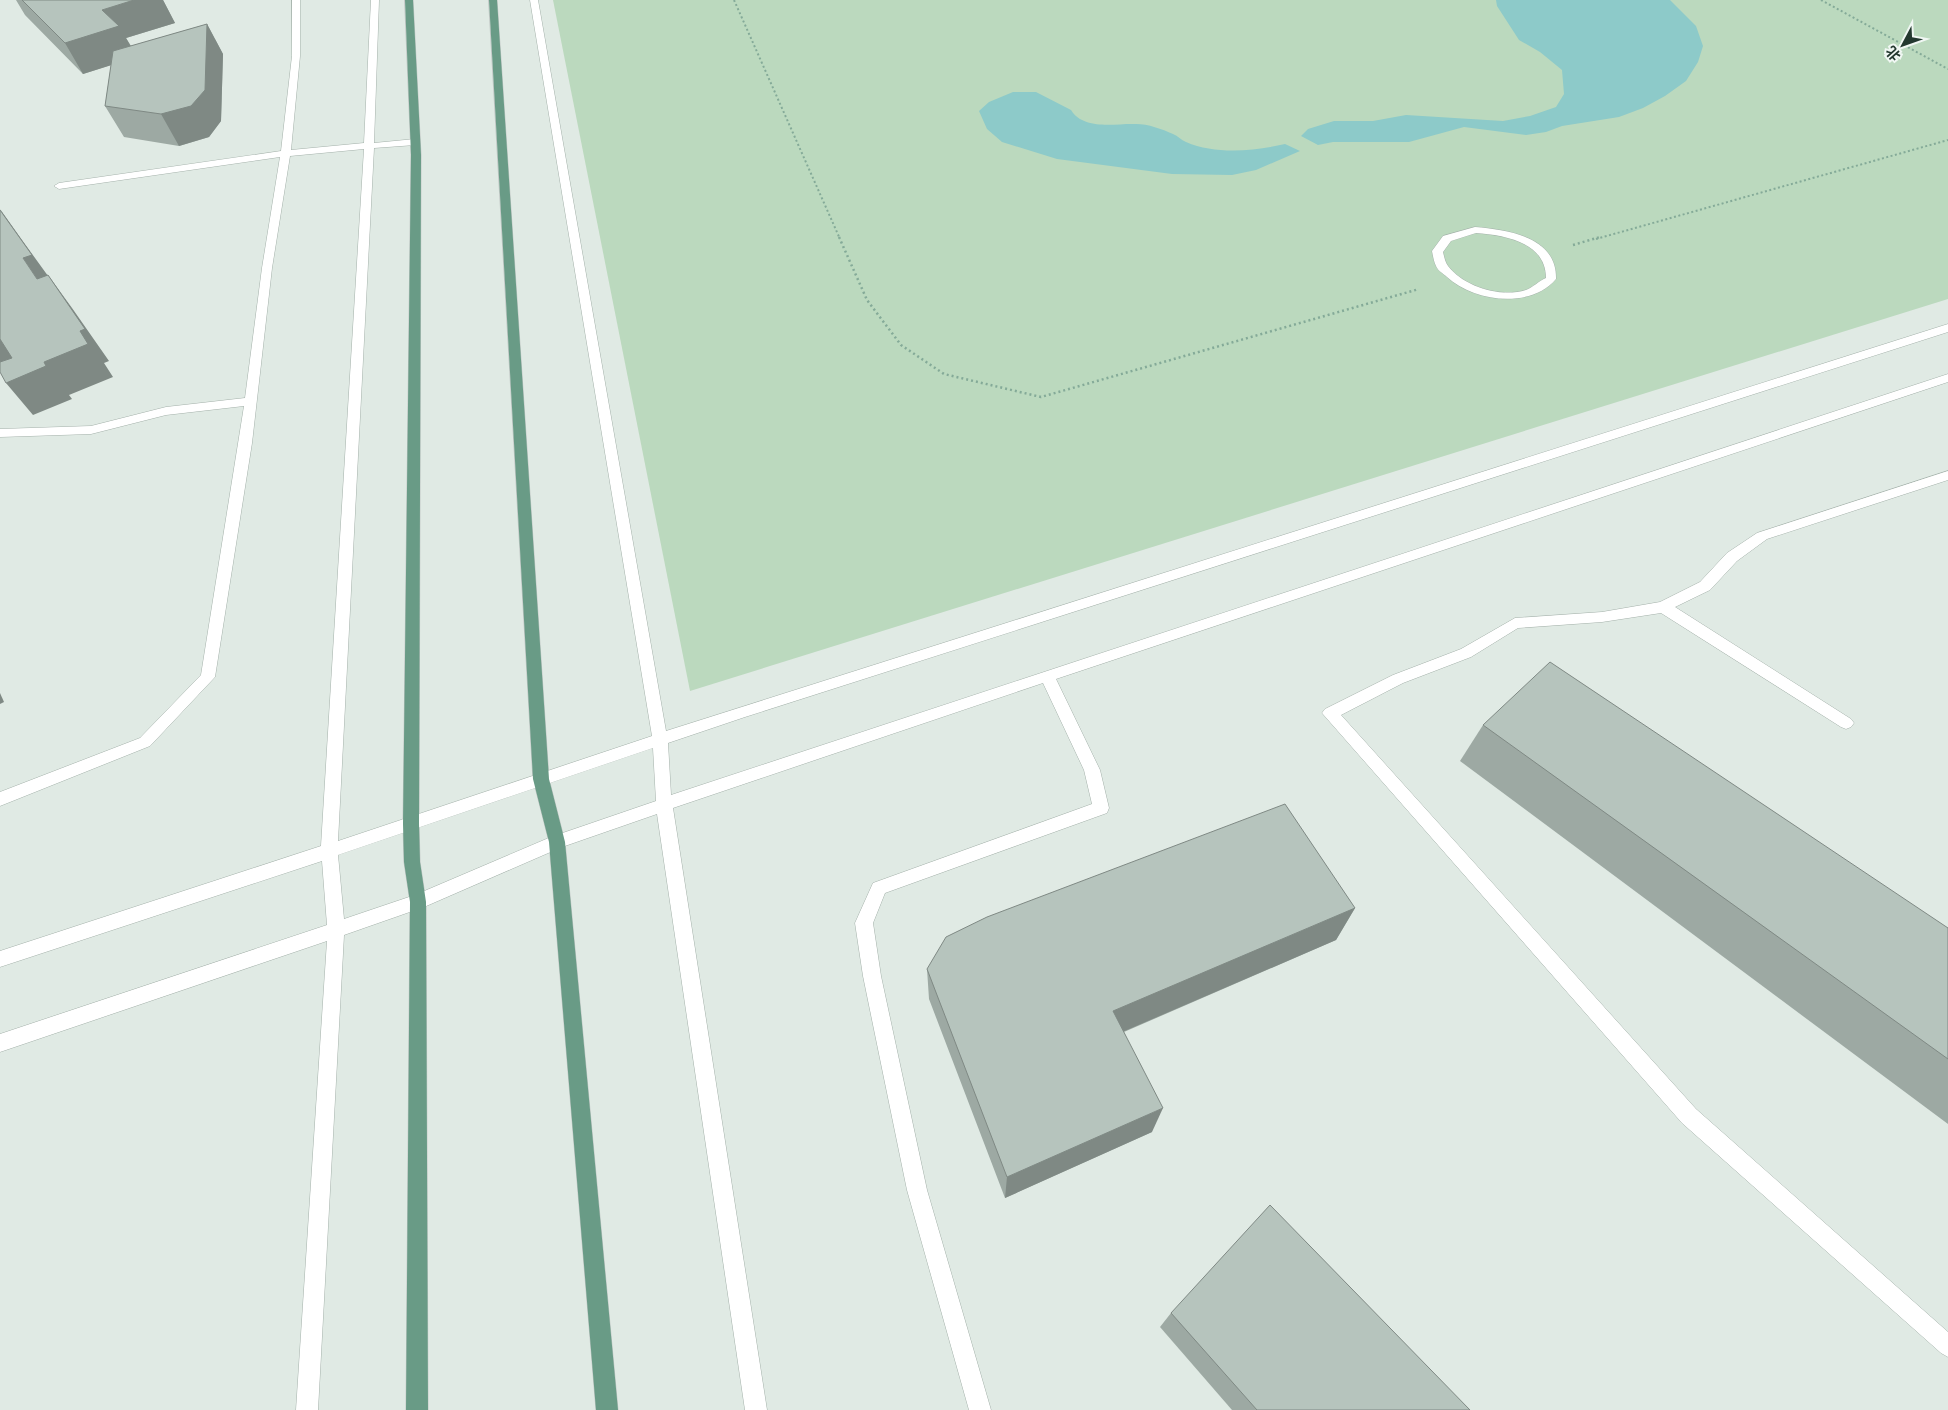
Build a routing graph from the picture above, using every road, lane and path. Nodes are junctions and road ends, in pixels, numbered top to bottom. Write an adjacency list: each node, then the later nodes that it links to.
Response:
1 (296, 0): 12 (street)
2 (375, 0): 11 (street)
3 (409, 0): 10 (main road)
4 (493, 0): 25 (main road)
5 (534, 0): 24 (street)
6 (734, 0): 15 (path)
7 (1821, 0): 8 (path)
8 (1948, 69)
9 (1948, 140): 14 (path)
10 (415, 142): 11 (street); 28 (main road)
11 (370, 146): 12 (street); 30 (street)
12 (286, 153): 13 (street); 18 (street)
13 (59, 186)
14 (1544, 253): 15 (street); 15 (street)
15 (1454, 280)
16 (1948, 328): 24 (street)
17 (1948, 378): 22 (street)
18 (251, 401): 19 (street); 26 (street)
19 (0, 433)
20 (1948, 475): 21 (street)
21 (1663, 607): 23 (street); 35 (street)
22 (1047, 676): 27 (street); 40 (street)
23 (1846, 723)
24 (660, 739): 25 (street); 27 (street)
25 (541, 779): 28 (street); 29 (main road)
26 (0, 799)
27 (664, 805): 29 (street); 39 (street)
28 (410, 824): 30 (street); 31 (main road)
29 (557, 842): 31 (street); 38 (main road)
30 (330, 851): 32 (street); 33 (street)
31 (418, 902): 32 (street); 37 (main road)
32 (336, 930): 34 (street); 36 (street)
33 (0, 959)
34 (0, 1042)
35 (1948, 1346)
36 (308, 1410)
37 (418, 1410)
38 (607, 1410)
39 (756, 1410)
40 (980, 1410)

